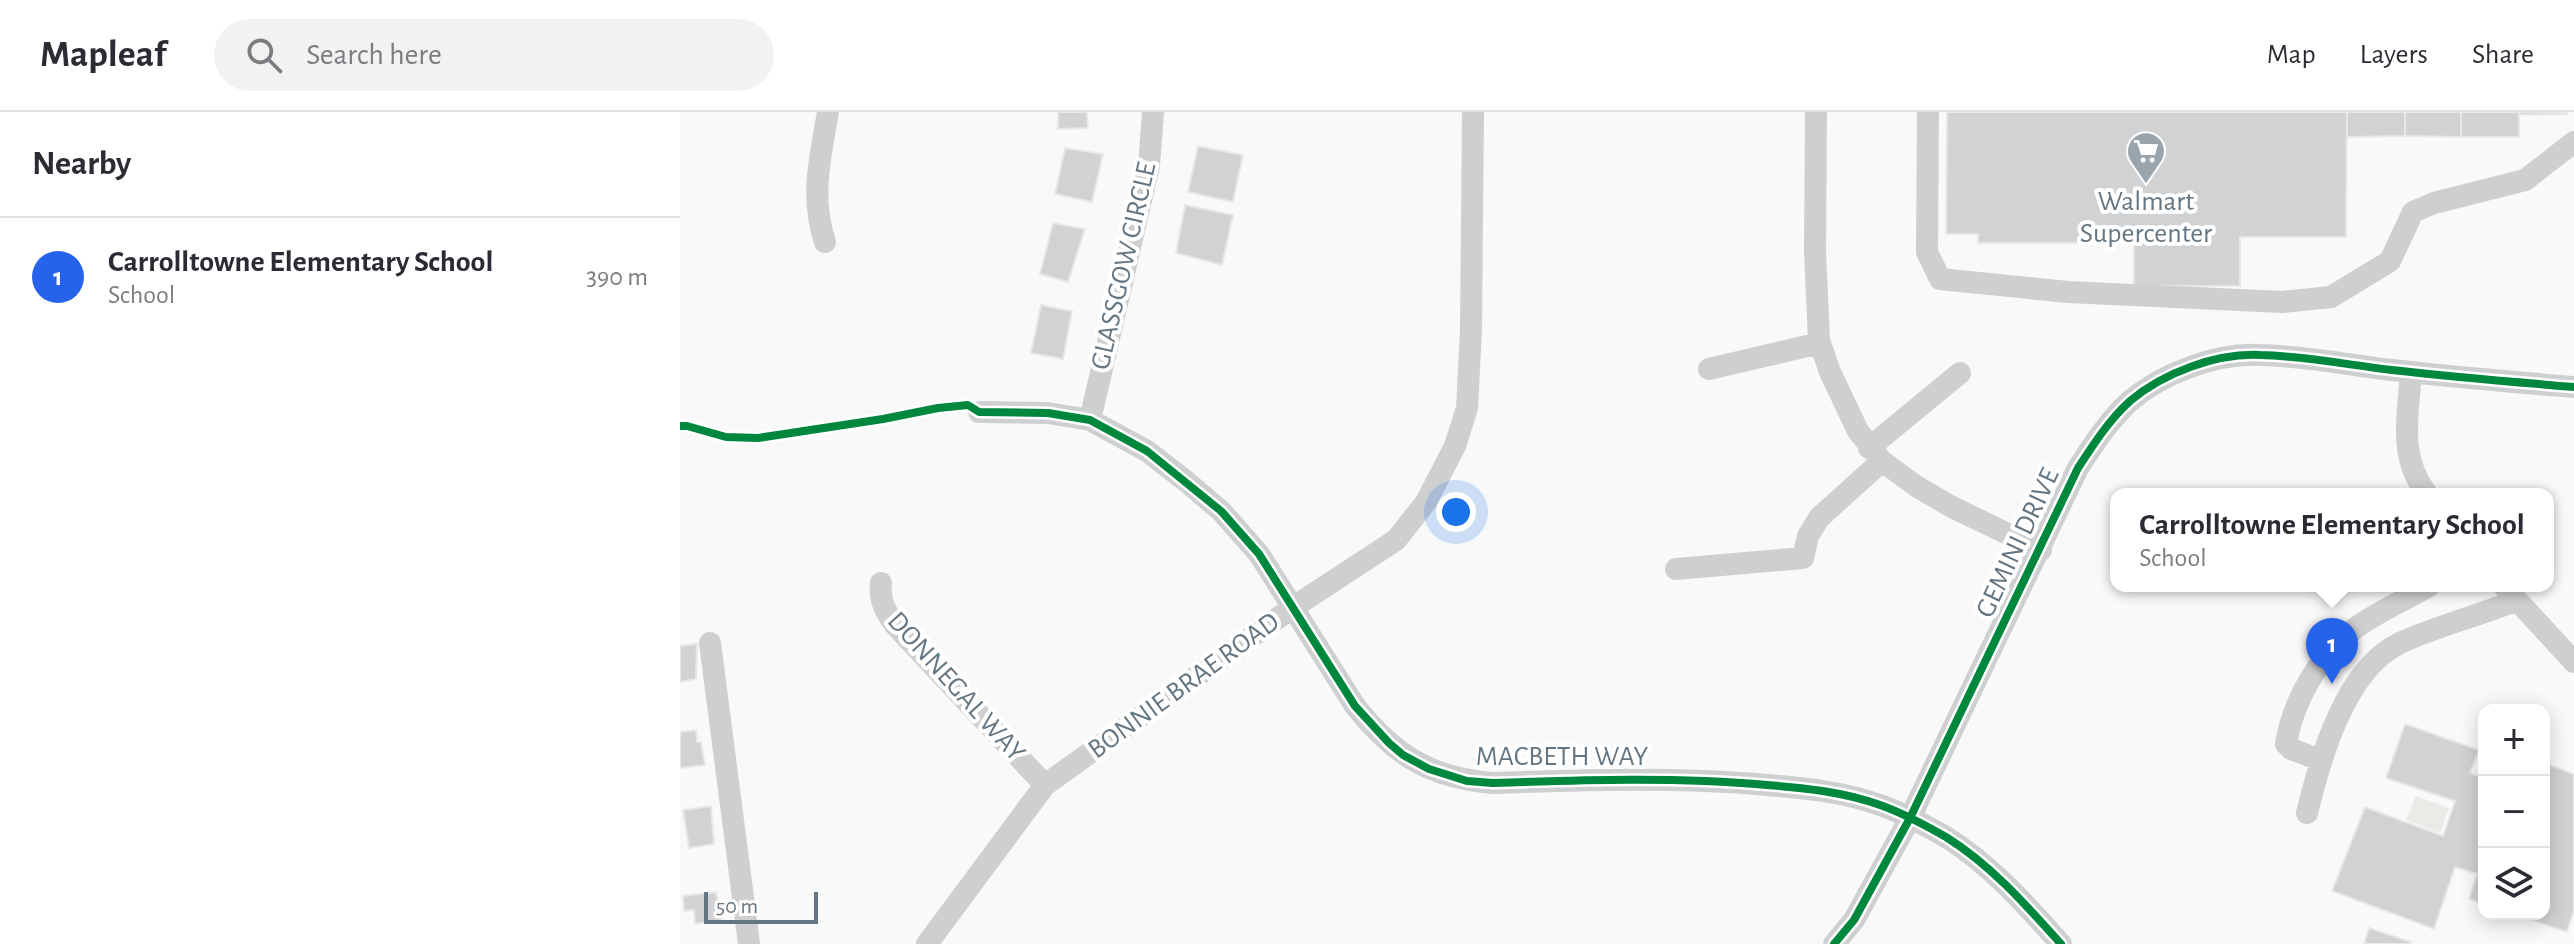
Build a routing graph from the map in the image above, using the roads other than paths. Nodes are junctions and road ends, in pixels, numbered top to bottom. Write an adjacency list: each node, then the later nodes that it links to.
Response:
1 (828, 112): 7 (street)
2 (1153, 112): 14 (street, GLASSGOW CIRCLE)
3 (1473, 112): 22 (street, BONNIE BRAE ROAD)
4 (1816, 112): 8 (street)
5 (1928, 112): 6 (street)
6 (2574, 142)
7 (825, 242)
8 (1820, 343): 9 (street); 15 (street)
9 (1709, 369)
10 (2411, 372): 12 (street, GEMINI DRIVE); 16 (street); 17 (street, GEMINI DRIVE)
11 (1960, 373): 15 (street)
12 (2574, 387)
13 (979, 412): 14 (street, MACBETH WAY)
14 (1090, 420): 22 (street, MACBETH WAY)
15 (1875, 454): 17 (street); 18 (street)
16 (2422, 488)
17 (2041, 550): 30 (street, GEMINI DRIVE)
18 (1676, 569)
19 (881, 583): 28 (street, DONNEGAL WAY)
20 (2419, 592): 23 (street)
21 (2510, 593): 25 (street); 26 (street)
22 (1292, 608): 28 (street, BONNIE BRAE ROAD); 30 (street, MACBETH WAY)
23 (2368, 621): 25 (street); 27 (street)
24 (710, 643): 31 (street)
25 (2389, 651): 27 (street)
26 (2574, 662)
27 (2320, 760): 29 (street)
28 (1045, 785): 32 (street, BONNIE BRAE ROAD)
29 (2307, 813)
30 (1910, 818): 33 (street, GEMINI DRIVE); 34 (street, MACBETH WAY)
31 (749, 944)
32 (927, 944)
33 (1834, 944)
34 (2061, 944)

